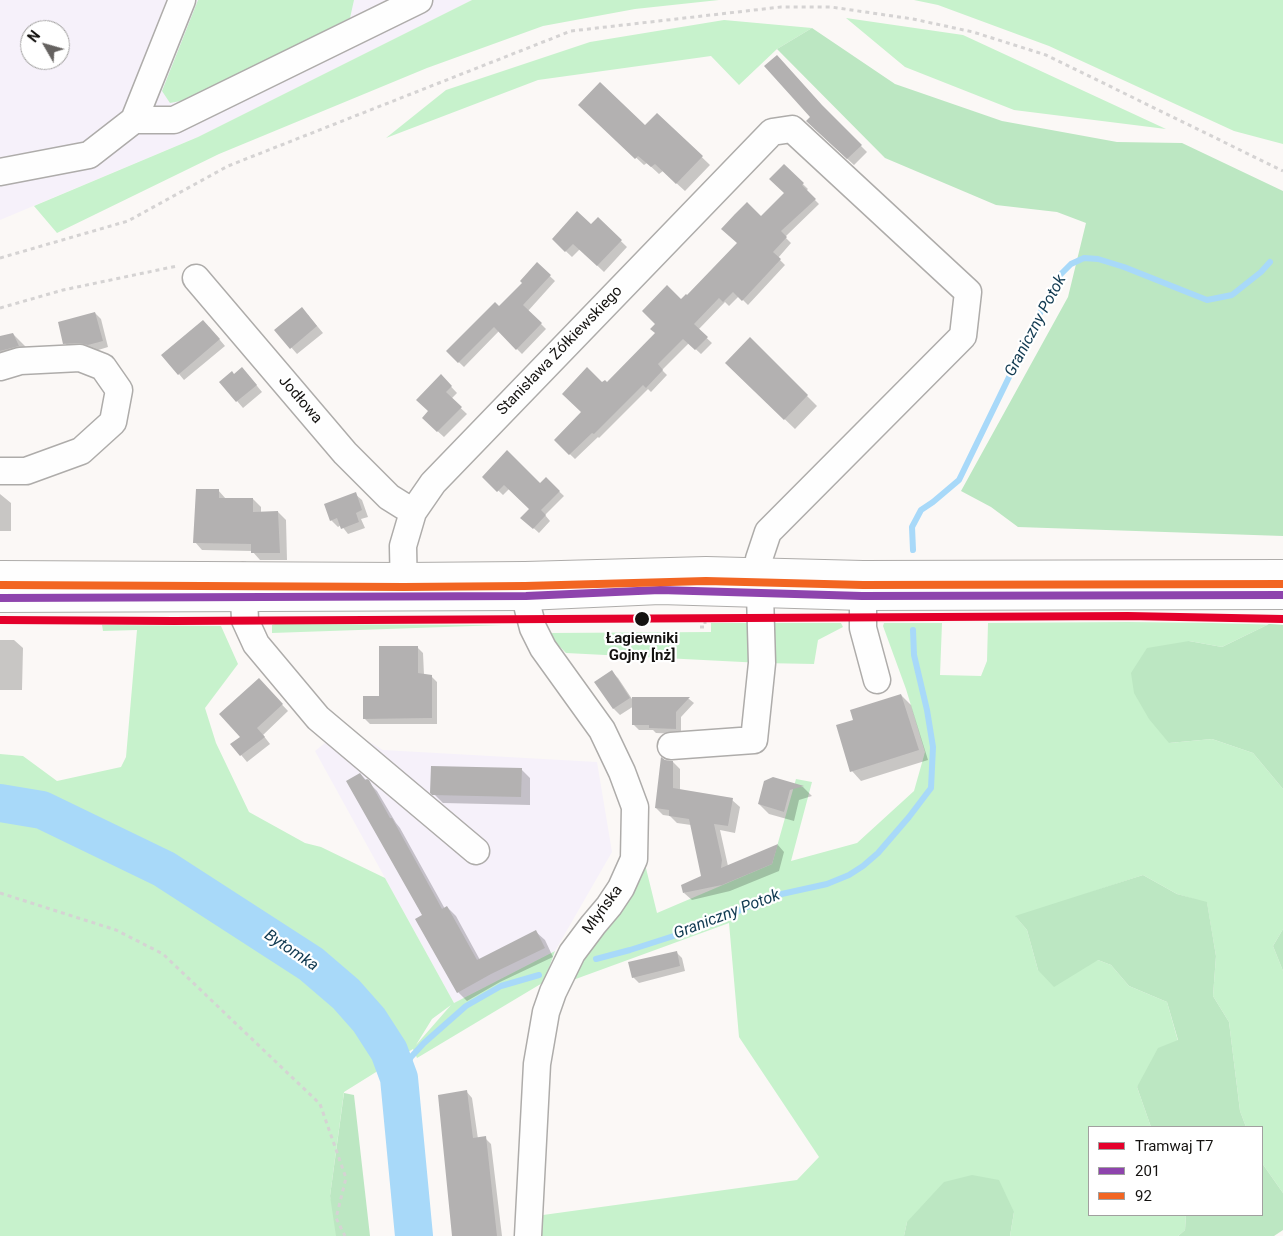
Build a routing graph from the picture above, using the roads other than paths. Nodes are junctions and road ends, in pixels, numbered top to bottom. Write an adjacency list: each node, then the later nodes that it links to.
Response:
1 (182, 0): 3 (street)
2 (419, 0): 3 (street)
3 (134, 120): 4 (street)
4 (0, 172)
5 (196, 278): 8 (street, Jodłowa)
6 (0, 367): 7 (street)
7 (0, 470)
8 (413, 512): 11 (street, Stanisława Żółkiewskiego); 13 (street, Stanisława Żółkiewskiego)
9 (1283, 574): 12 (main road)
10 (0, 575): 15 (main road)
11 (759, 583): 12 (main road); 14 (main road); 19 (street)
12 (863, 585): 16 (main road); 18 (street)
13 (404, 586): 14 (main road); 15 (main road)
14 (526, 586): 21 (street, Młyńska)
15 (243, 587): 17 (main road); 20 (street)
16 (1283, 594)
17 (0, 598)
18 (877, 680)
19 (670, 746)
20 (476, 851)
21 (528, 1236)

